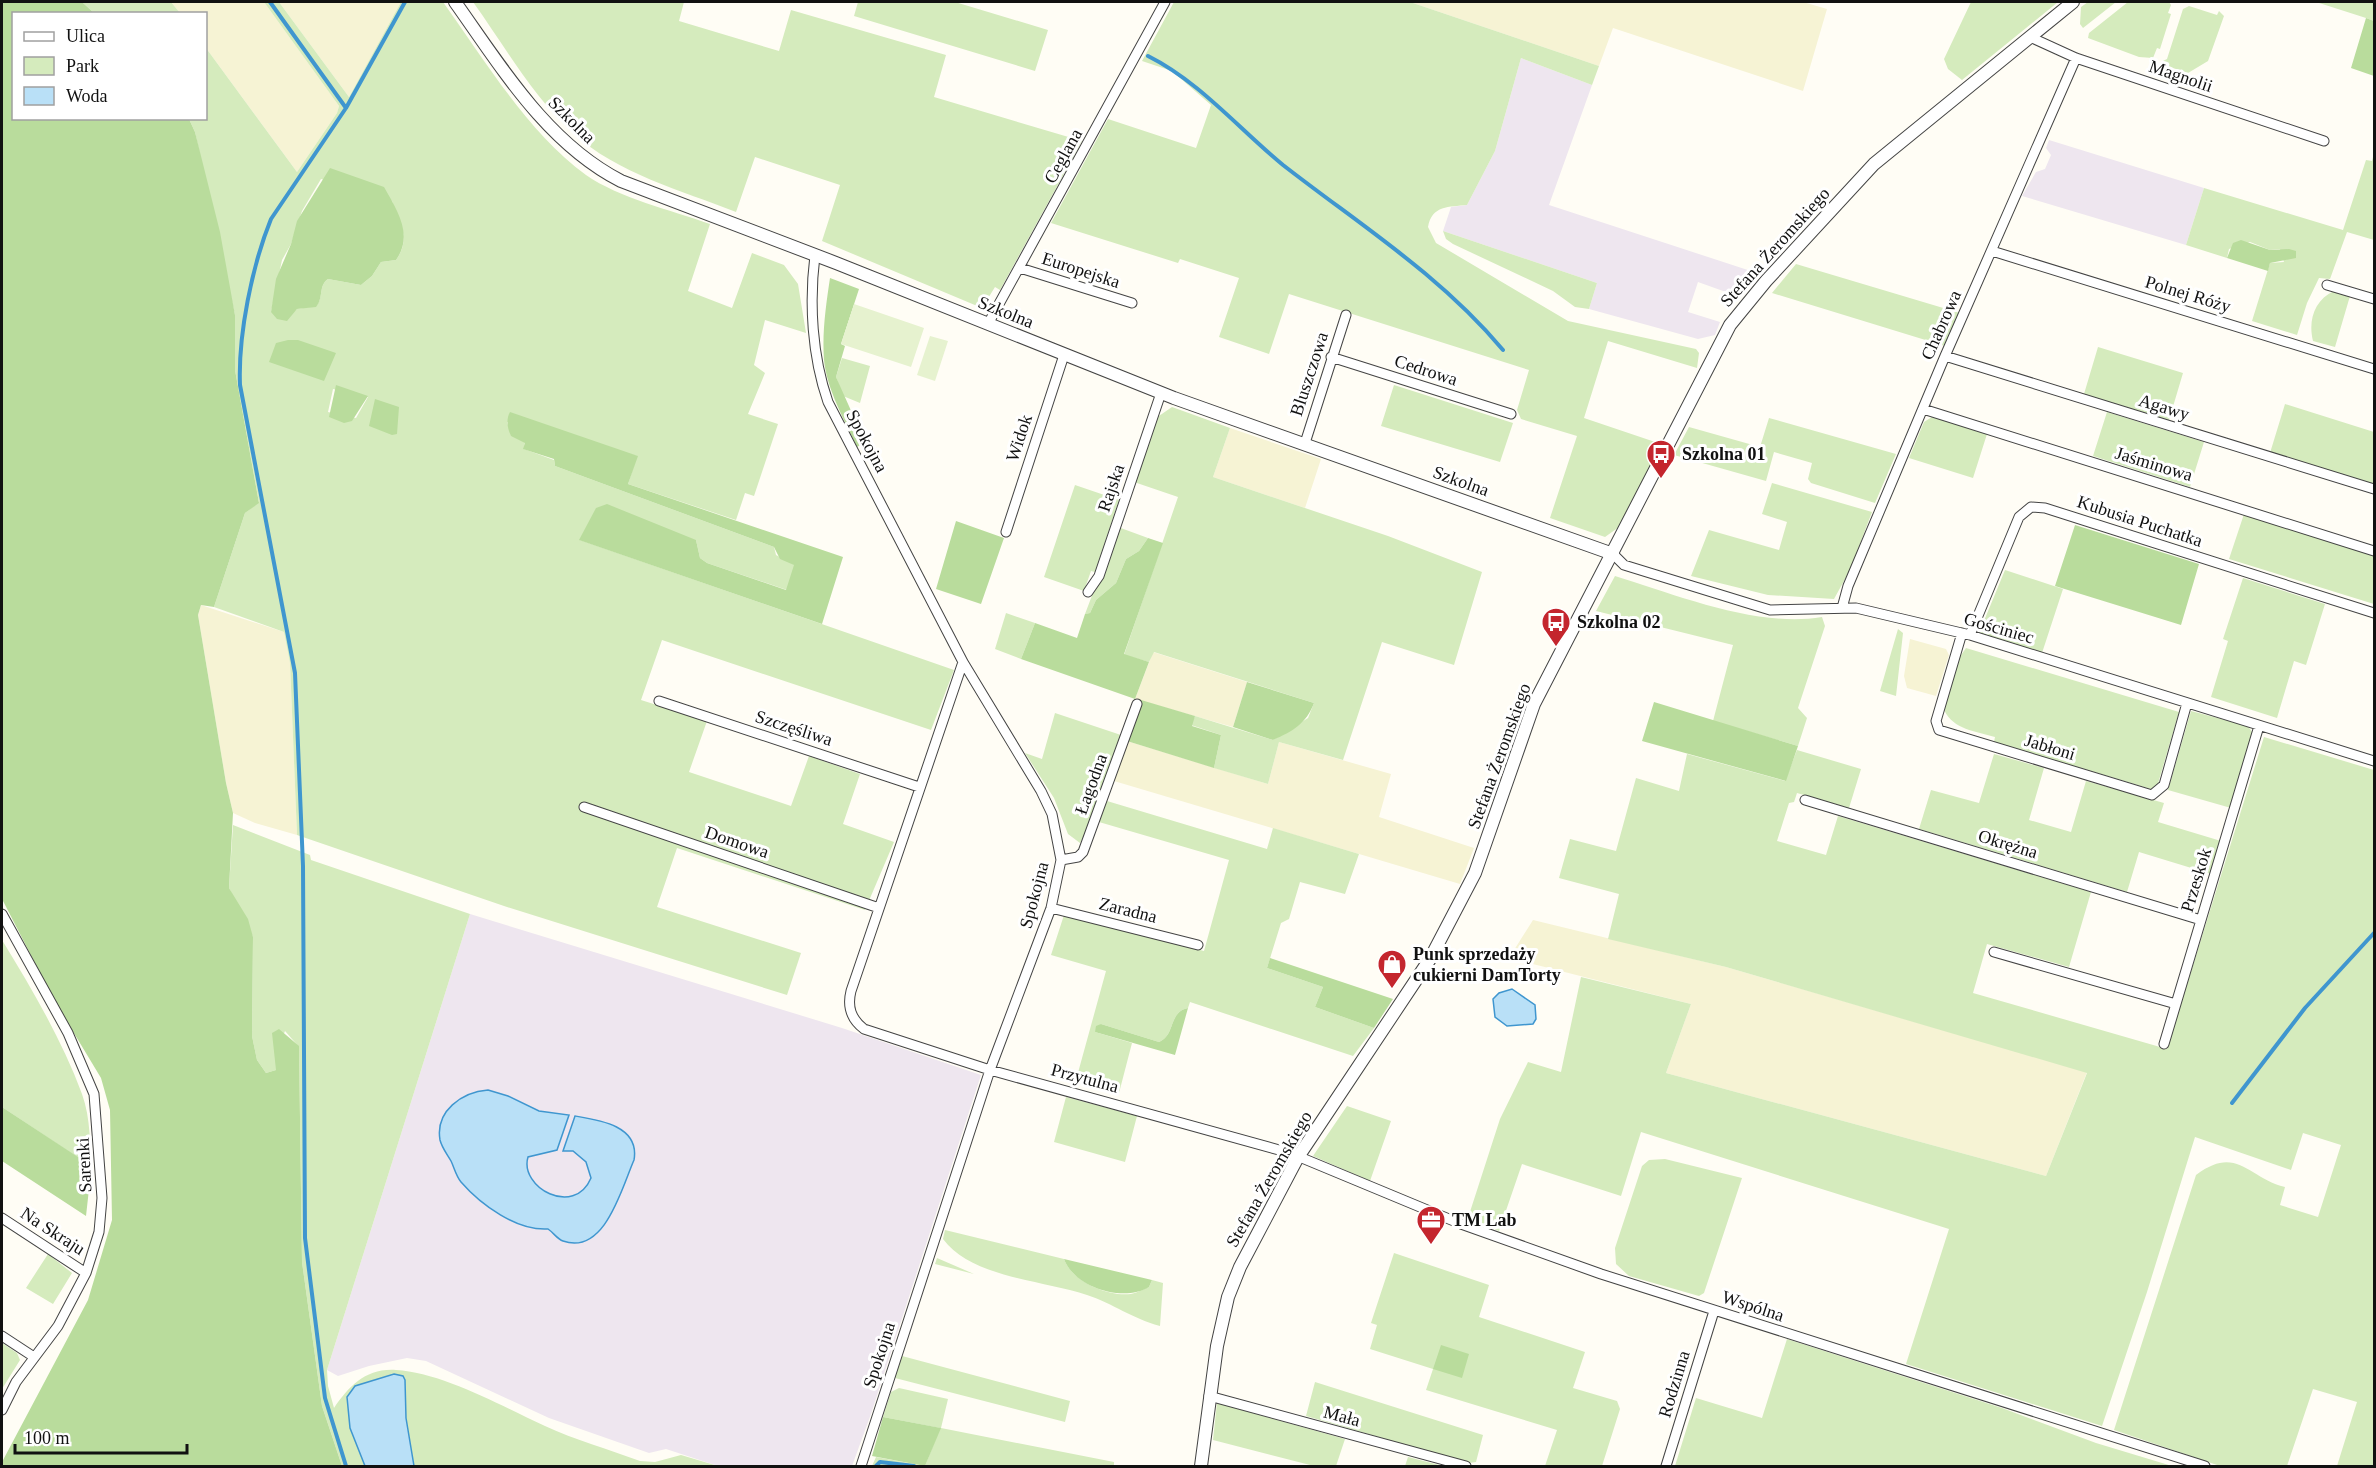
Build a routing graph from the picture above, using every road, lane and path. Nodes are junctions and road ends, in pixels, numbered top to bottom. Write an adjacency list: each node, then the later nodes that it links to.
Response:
1 (455, 2): 8 (street, Szkolna)
2 (1165, 2): 9 (street, Ceglana)
3 (2073, 2): 4 (street, Stefana Żeromskiego)
4 (2030, 37): 5 (street, Magnolii); 26 (street, Stefana Żeromskiego)
5 (2076, 58): 6 (street, Magnolii); 7 (street, Chabrowa)
6 (2324, 141)
7 (1992, 251): 16 (street, Chabrowa); 18 (street, Polnej Róży)
8 (815, 255): 14 (street, Szkolna); 31 (street, Spokojna)
9 (1020, 268): 12 (street, Europejska); 14 (street, Ceglana)
10 (2327, 285): 11 (street)
11 (2374, 299)
12 (1132, 303)
13 (1346, 315): 17 (street, Bluszczowa)
14 (988, 324): 15 (street, Szkolna)
15 (1064, 355): 19 (street, Szkolna); 24 (street, Widok)
16 (1945, 356): 20 (street, Chabrowa); 23 (street, Agawy)
17 (1331, 357): 21 (street, Cedrowa); 22 (street, Bluszczowa)
18 (2374, 369)
19 (1161, 393): 22 (street, Szkolna); 27 (street, Rajska)
20 (1923, 409): 25 (street, Jaśminowa); 28 (street, Chabrowa)
21 (1511, 414)
22 (1305, 443): 26 (street, Szkolna)
23 (2374, 489)
24 (1006, 532)
25 (2374, 551)
26 (1613, 554): 28 (street, Gościniec); 50 (street, Stefana Żeromskiego)
27 (1088, 592)
28 (1842, 608): 30 (street, Gościniec)
29 (2374, 612): 30 (street, Kubusia Puchatka)
30 (1966, 634): 33 (street, Gościniec); 33 (street, Jabłoni)
31 (963, 662): 37 (street); 40 (street, Spokojna)
32 (659, 701): 37 (street, Szczęśliwa)
33 (2187, 703): 35 (street, Gościniec)
34 (1137, 704): 40 (street, Łagodna)
35 (2259, 726): 36 (street, Gościniec); 44 (street, Przeskok)
36 (2374, 761)
37 (919, 787): 41 (street)
38 (1805, 800): 44 (street, Okrężna)
39 (584, 807): 41 (street, Domowa)
40 (1061, 860): 42 (street, Spokojna)
41 (879, 908): 49 (street, Przytulna)
42 (1051, 908): 45 (street, Zaradna); 49 (street, Spokojna)
43 (2, 914): 52 (street, Sarenki)
44 (2201, 920): 47 (street, Przeskok)
45 (1198, 945)
46 (1994, 952): 47 (street)
47 (2176, 1004): 48 (street, Przeskok)
48 (2164, 1044)
49 (990, 1070): 50 (street, Przytulna); 58 (street, Spokojna)
50 (1298, 1157): 53 (street, Wspólna); 56 (street, Stefana Żeromskiego)
51 (2, 1218): 52 (street, Na Skraju)
52 (86, 1272): 55 (street, Sarenki)
53 (1714, 1311): 61 (street, Rodzinna); 62 (street, Wspólna)
54 (2, 1336): 55 (street)
55 (34, 1357): 57 (street, Sarenki)
56 (1209, 1396): 59 (street, Stefana Żeromskiego); 60 (street, Mała)
57 (2, 1410)
58 (861, 1467)
59 (1202, 1467)
60 (1466, 1467)
61 (1666, 1467)
62 (2205, 1467)

